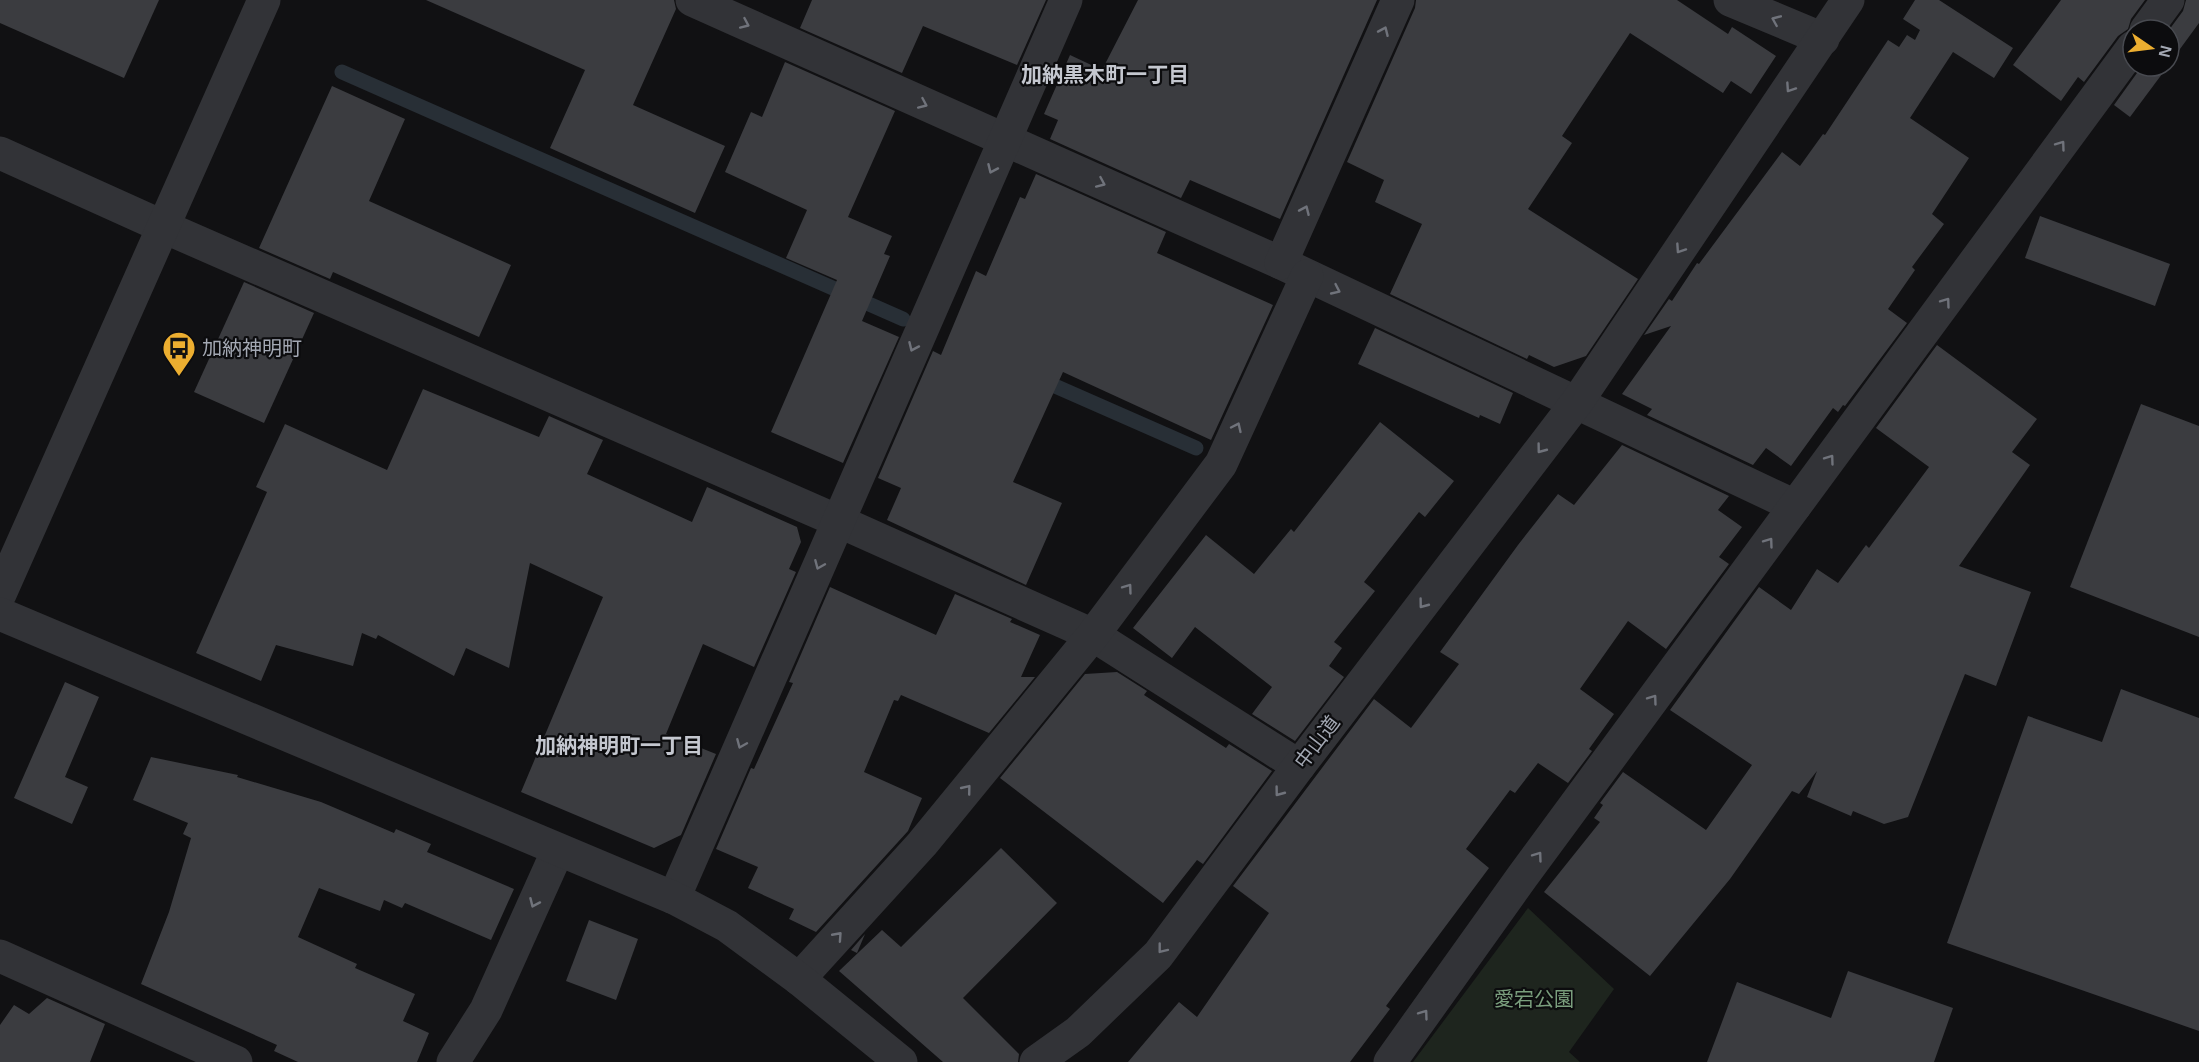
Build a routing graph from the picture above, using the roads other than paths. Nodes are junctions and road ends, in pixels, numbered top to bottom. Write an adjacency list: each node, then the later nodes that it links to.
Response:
1 (264, 0): 13 (street)
2 (692, 0): 11 (street, one-way to 11)
3 (1066, 0): 11 (street)
4 (1398, 0): 14 (street, one-way to 4)
5 (1730, 0): 9 (street, one-way to 5)
6 (1848, 0): 9 (street, 中山道)
7 (2168, 0): 8 (street)
8 (2155, 18)
9 (1822, 39): 15 (street, 中山道, one-way to 15)
10 (2121, 63): 16 (street, one-way to 10)
11 (1004, 140): 14 (street, one-way to 14); 17 (street, one-way to 17)
12 (0, 153): 13 (street)
13 (164, 227): 17 (street); 18 (street)
14 (1294, 270): 15 (street, one-way to 15); 20 (street, one-way to 14)
15 (1577, 402): 16 (street); 21 (street, 中山道, one-way to 21)
16 (1795, 506): 30 (street, one-way to 16)
17 (838, 521): 20 (street); 23 (street, one-way to 23)
18 (0, 594)
19 (0, 614): 22 (street)
20 (1094, 635): 21 (street); 25 (street, one-way to 20)
21 (1299, 766): 29 (street, 中山道, one-way to 29)
22 (558, 850): 23 (street); 27 (street, one-way to 27)
23 (674, 898): 25 (street)
24 (0, 956): 26 (street)
25 (799, 979): 28 (street)
26 (236, 1062)
27 (453, 1062)
28 (900, 1062)
29 (1036, 1062)
30 (1390, 1062)

